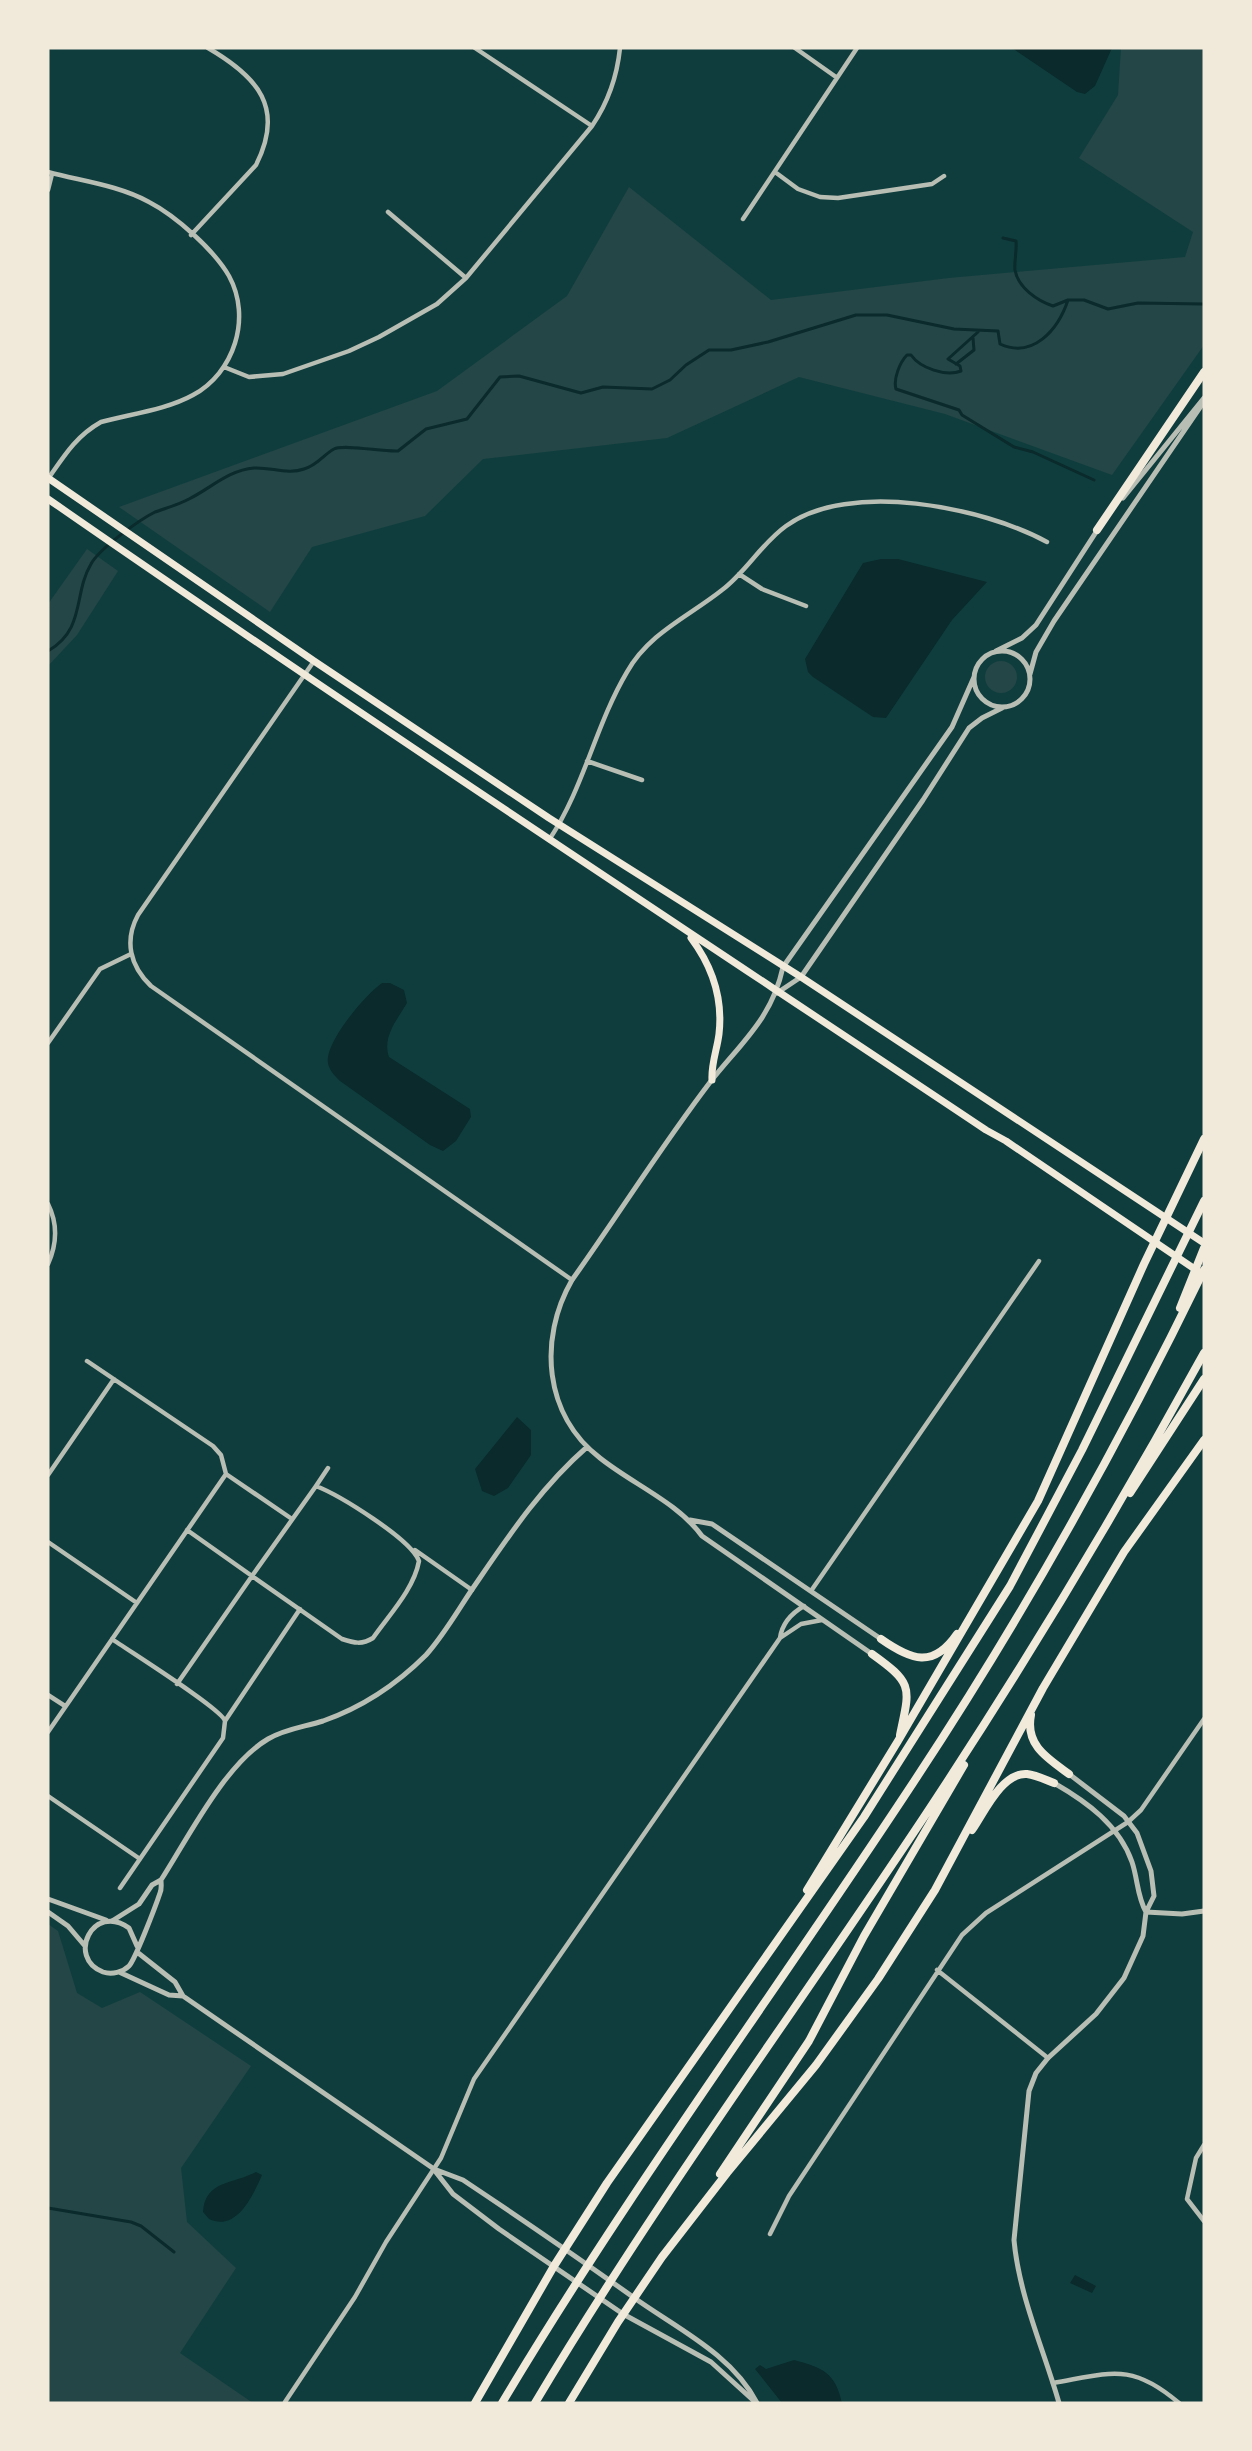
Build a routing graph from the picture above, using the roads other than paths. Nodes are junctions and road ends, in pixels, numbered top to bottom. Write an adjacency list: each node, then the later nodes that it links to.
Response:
1 (208, 48): 14 (street)
2 (475, 48): 7 (street)
3 (620, 48): 7 (street)
4 (795, 48): 6 (street)
5 (857, 48): 6 (street)
6 (836, 77): 8 (street)
7 (592, 126): 15 (street)
8 (775, 172): 10 (street); 13 (street)
9 (50, 173): 11 (street); 14 (street)
10 (944, 176)
11 (48, 190)
12 (388, 212): 15 (street)
13 (743, 219)
14 (191, 235): 16 (street)
15 (466, 278): 16 (street)
16 (224, 367): 19 (street)
17 (1204, 372): 21 (highway)
18 (1204, 400): 21 (street); 27 (street)
19 (48, 478): 26 (main road)
20 (48, 499): 28 (main road)
21 (1097, 530): 25 (street)
22 (1047, 542): 23 (street)
23 (739, 574): 24 (street); 31 (street)
24 (806, 606)
25 (996, 651): 27 (street); 29 (street)
26 (314, 661): 28 (street); 33 (main road)
27 (1030, 674): 30 (street)
28 (304, 675): 34 (main road); 36 (street)
29 (974, 677): 30 (street); 37 (street)
30 (1004, 707): 38 (street)
31 (586, 761): 32 (street); 33 (street)
32 (642, 780)
33 (560, 825): 34 (street); 37 (main road)
34 (549, 840): 35 (main road)
35 (685, 931): 39 (main road); 41 (main road)
36 (131, 954): 40 (street); 53 (street)
37 (783, 967): 38 (main road); 39 (street)
38 (801, 977): 39 (street); 45 (main road)
39 (777, 993): 41 (street); 46 (main road)
40 (48, 1042)
41 (712, 1080): 53 (street)
42 (1204, 1139): 45 (highway)
43 (1204, 1201): 106 (highway)
44 (48, 1204): 50 (street)
45 (1168, 1218): 46 (highway); 47 (main road)
46 (1155, 1241): 52 (main road); 71 (highway)
47 (1204, 1243)
48 (1204, 1248): 55 (highway)
49 (1039, 1261): 74 (street)
50 (48, 1264)
51 (1204, 1270): 55 (highway)
52 (1204, 1275)
53 (572, 1280): 60 (street)
54 (1204, 1353): 70 (highway)
55 (1161, 1357): 125 (highway)
56 (87, 1360): 57 (street)
57 (114, 1379): 62 (street); 63 (street)
58 (1204, 1379): 70 (highway)
59 (1204, 1440): 85 (highway)
60 (587, 1447): 66 (street); 73 (street)
61 (328, 1468): 64 (street)
62 (226, 1474): 65 (street); 67 (street)
63 (48, 1475)
64 (316, 1486): 65 (street); 69 (street)
65 (292, 1519): 72 (street)
66 (690, 1519): 74 (street); 76 (street)
67 (187, 1530): 72 (street); 75 (street)
68 (48, 1542): 75 (street)
69 (409, 1545): 73 (street); 77 (street)
70 (1078, 1572): 84 (highway)
71 (996, 1575): 81 (highway); 91 (highway)
72 (252, 1576): 77 (street); 83 (street)
73 (472, 1590): 99 (street)
74 (811, 1592): 81 (street)
75 (137, 1603): 80 (street)
76 (804, 1606): 78 (street); 79 (street)
77 (300, 1609): 89 (street)
78 (822, 1620): 79 (street); 82 (street)
79 (780, 1638): 114 (street)
80 (112, 1639): 83 (street); 87 (street)
81 (881, 1639)
82 (872, 1654): 91 (highway)
83 (177, 1684): 89 (street)
84 (1010, 1684): 115 (highway); 126 (highway)
85 (1043, 1688): 92 (highway); 97 (highway)
86 (48, 1695): 87 (street)
87 (65, 1706): 90 (street)
88 (1204, 1719): 95 (street)
89 (225, 1721): 98 (street)
90 (48, 1732)
91 (898, 1741): 106 (highway)
92 (1069, 1774): 95 (street)
93 (1054, 1783): 96 (street); 97 (highway)
94 (48, 1796): 98 (street)
95 (1128, 1822): 96 (street); 104 (street)
96 (1114, 1830): 104 (street); 109 (street)
97 (952, 1858): 115 (highway)
98 (140, 1859): 100 (street)
99 (161, 1880): 105 (street); 108 (street)
100 (120, 1888)
101 (48, 1899): 105 (street)
102 (1204, 1911): 104 (street)
103 (48, 1912): 107 (street)
104 (1146, 1912): 112 (street)
105 (110, 1921): 107 (street); 108 (street)
106 (782, 1931): 118 (highway)
107 (85, 1946): 110 (street)
108 (137, 1949): 110 (street); 111 (street)
109 (937, 1970): 112 (street); 117 (street)
110 (119, 1972): 111 (street)
111 (183, 1996): 114 (street)
112 (1048, 2058): 122 (street)
113 (1204, 2145): 116 (street)
114 (435, 2169): 118 (street); 119 (street); 123 (street)
115 (695, 2213): 120 (highway)
116 (1204, 2221)
117 (770, 2234)
118 (566, 2248): 119 (highway); 120 (street)
119 (554, 2266): 121 (street); 124 (highway)
120 (634, 2298): 121 (highway); 128 (street)
121 (623, 2314): 127 (highway); 128 (street)
122 (1053, 2383): 129 (street); 130 (street)
123 (285, 2402)
124 (475, 2403)
125 (502, 2403)
126 (535, 2403)
127 (569, 2403)
128 (757, 2403)
129 (1059, 2403)
130 (1179, 2403)

